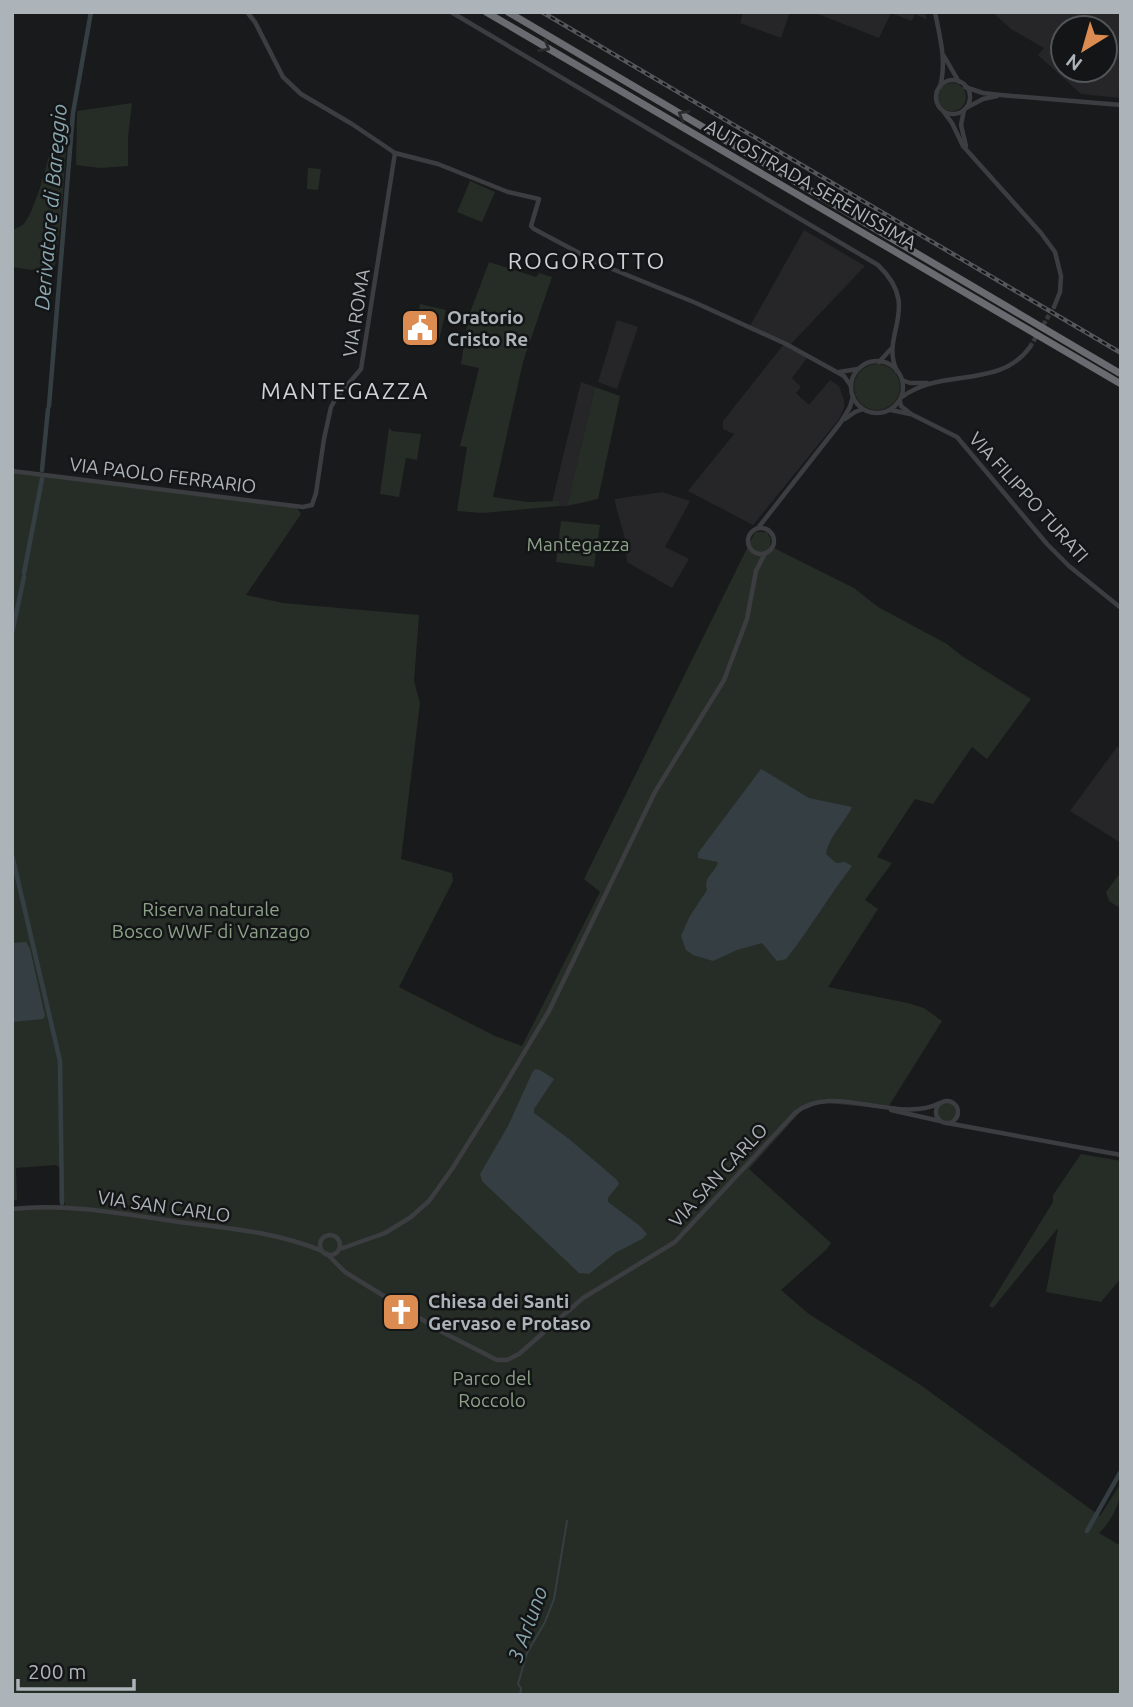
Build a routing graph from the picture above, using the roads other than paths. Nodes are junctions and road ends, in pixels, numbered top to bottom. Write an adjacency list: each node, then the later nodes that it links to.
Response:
1 (247, 12): 15 (street)
2 (451, 12): 17 (street)
3 (486, 12): 26 (highway, AUTOSTRADA SERENISSIMA, one-way to 26)
4 (508, 12): 23 (highway, AUTOSTRADA SERENISSIMA, one-way to 4)
5 (935, 12): 6 (street)
6 (944, 55): 7 (street); 8 (street)
7 (959, 82): 8 (street); 9 (street)
8 (940, 87): 13 (street)
9 (965, 87): 10 (street); 12 (street)
10 (1001, 95): 11 (street); 12 (street)
11 (1121, 105)
12 (965, 109): 13 (street); 14 (street)
13 (943, 111): 14 (street)
14 (966, 150): 16 (street)
15 (395, 153): 22 (street); 35 (street, VIA ROMA)
16 (1054, 307)
17 (893, 345): 19 (street); 21 (street)
18 (1030, 347): 25 (street)
19 (879, 362): 20 (street); 21 (street)
20 (859, 369): 22 (street); 27 (street)
21 (897, 371): 24 (street)
22 (837, 372): 27 (street)
23 (1121, 374)
24 (902, 380): 25 (street); 29 (street)
25 (935, 383): 29 (street)
26 (1121, 384)
27 (851, 386): 28 (street)
28 (853, 396): 30 (street); 33 (street)
29 (901, 399): 31 (street); 32 (street, VIA FILIPPO TURATI)
30 (863, 409): 31 (street); 33 (street)
31 (890, 410): 32 (street, VIA FILIPPO TURATI)
32 (911, 414): 42 (street, VIA FILIPPO TURATI)
33 (841, 422): 36 (street)
34 (12, 471): 35 (street, VIA PAOLO FERRARIO)
35 (310, 506)
36 (766, 518): 37 (street); 38 (street)
37 (758, 528): 38 (street); 39 (street)
38 (768, 530): 40 (street)
39 (754, 552): 40 (street); 41 (street)
40 (765, 553): 41 (street)
41 (757, 571): 52 (street)
42 (1121, 608)
43 (940, 1103): 44 (street, VIA SAN CARLO); 45 (street); 46 (street)
44 (876, 1106): 46 (street, VIA SAN CARLO); 56 (street, VIA SAN CARLO)
45 (958, 1113): 46 (street); 47 (street)
46 (945, 1123): 47 (street, VIA SAN CARLO)
47 (973, 1127): 48 (street, VIA SAN CARLO)
48 (1121, 1154)
49 (12, 1209): 53 (street, VIA SAN CARLO)
50 (323, 1238): 51 (street); 53 (street, VIA SAN CARLO); 55 (street)
51 (337, 1238): 52 (street); 54 (street)
52 (360, 1242): 54 (street)
53 (304, 1244): 55 (street, VIA SAN CARLO)
54 (339, 1250): 55 (street); 56 (street)
55 (324, 1253): 56 (street, VIA SAN CARLO)
56 (341, 1268)

